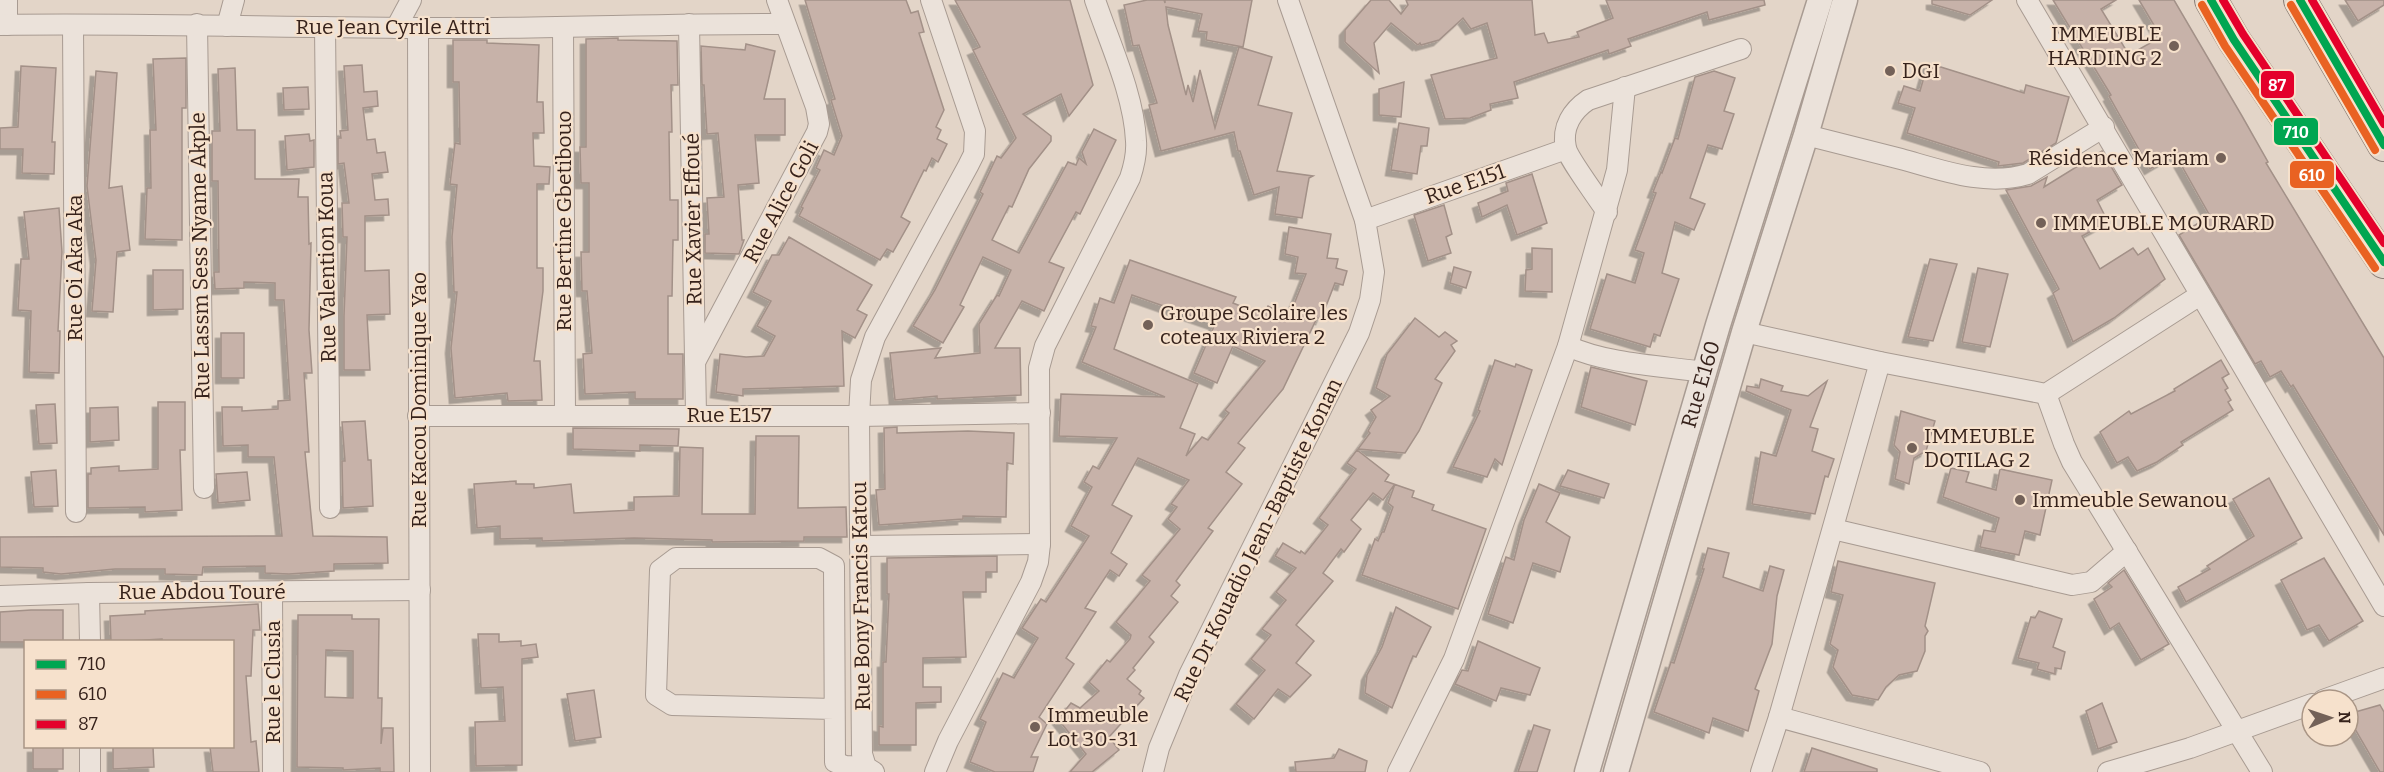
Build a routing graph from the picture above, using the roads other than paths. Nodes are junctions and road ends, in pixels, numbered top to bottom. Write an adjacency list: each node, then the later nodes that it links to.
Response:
1 (7, 0): 16 (street)
2 (234, 0): 18 (street)
3 (411, 0): 20 (street)
4 (777, 0): 15 (street, Rue Alice Goli)
5 (931, 0): 43 (street, Rue Bony Francis Katou)
6 (1095, 0): 39 (street)
7 (1820, 0): 37 (street, Rue E160)
8 (1845, 0): 26 (street, Rue E160)
9 (2027, 0): 25 (street)
10 (2211, 0): 31 (main road)
11 (2300, 0): 27 (main road)
12 (1295, 2): 30 (street, Rue Dr Kouadio Jean-Baptiste Konan)
13 (197, 24): 17 (street, Rue Jean Cyrile Attri); 18 (street, Rue Jean Cyrile Attri); 44 (street, Rue Lassm Sess Nyame Akple)
14 (689, 24): 15 (street, Rue Jean Cyrile Attri); 22 (street, Rue Jean Cyrile Attri); 35 (street, Rue Xavier Effoué)
15 (785, 24): 35 (street, Rue Alice Goli)
16 (4, 25): 17 (street, Rue Jean Cyrile Attri)
17 (73, 25): 46 (street, Rue Oi Aka Aka)
18 (227, 26): 19 (street, Rue Jean Cyrile Attri)
19 (325, 27): 20 (street, Rue Jean Cyrile Attri); 45 (street, Rue Valention Koua)
20 (396, 28): 21 (street, Rue Jean Cyrile Attri)
21 (418, 28): 22 (street, Rue Jean Cyrile Attri); 42 (street, Rue Kacou Dominique Yao)
22 (563, 28): 41 (street, Rue Bertine Gbetibouo)
23 (1741, 49): 24 (street)
24 (1625, 87): 28 (street); 29 (street)
25 (2104, 127): 26 (street); 32 (street)
26 (1806, 135): 33 (street, Rue E160)
27 (2384, 146)
28 (1566, 149): 29 (street); 30 (street, Rue E151)
29 (1607, 212): 34 (street)
30 (1365, 220): 70 (street, Rue Dr Kouadio Jean-Baptiste Konan)
31 (2384, 262)
32 (2200, 295): 38 (street); 55 (street)
33 (1744, 332): 36 (street); 73 (street, Rue E160)
34 (1569, 346): 37 (street); 71 (street)
35 (695, 362): 40 (street, Rue Xavier Effoué)
36 (1880, 362): 38 (street); 47 (street)
37 (1704, 372): 72 (street, Rue E160)
38 (2046, 394): 50 (street)
39 (1040, 413): 43 (street, Rue E157); 48 (street)
40 (696, 414): 41 (street, Rue E157); 43 (street, Rue E157)
41 (565, 415): 42 (street, Rue E157)
42 (418, 416): 51 (street, Rue Kacou Dominique Yao)
43 (860, 416): 49 (street, Rue Bony Francis Katou)
44 (204, 488)
45 (330, 507)
46 (76, 512)
47 (1833, 530): 50 (street); 61 (street)
48 (1040, 544): 49 (street); 69 (street)
49 (860, 546): 65 (street, Rue Bony Francis Katou)
50 (2127, 551): 62 (street)
51 (412, 591): 52 (street, Rue Abdou Touré); 68 (street, Rue Kacou Dominique Yao)
52 (272, 592): 53 (street, Rue Abdou Touré); 67 (street, Rue le Clusia)
53 (89, 593): 54 (street, Rue Abdou Touré); 56 (street)
54 (0, 596)
55 (2384, 606)
56 (90, 640)
57 (2384, 678): 58 (street)
58 (2356, 688)
59 (834, 708): 59 (street); 65 (street)
60 (2300, 708): 62 (street)
61 (1779, 717): 64 (street); 74 (street)
62 (2238, 731): 76 (street); 77 (street)
63 (90, 748): 66 (street)
64 (1953, 769): 75 (street)
65 (870, 770)
66 (90, 772)
67 (273, 772)
68 (420, 772)
69 (935, 772)
70 (1153, 772)
71 (1398, 772)
72 (1587, 772)
73 (1616, 772)
74 (1761, 772)
75 (1980, 772)
76 (2108, 772)
77 (2262, 772)

